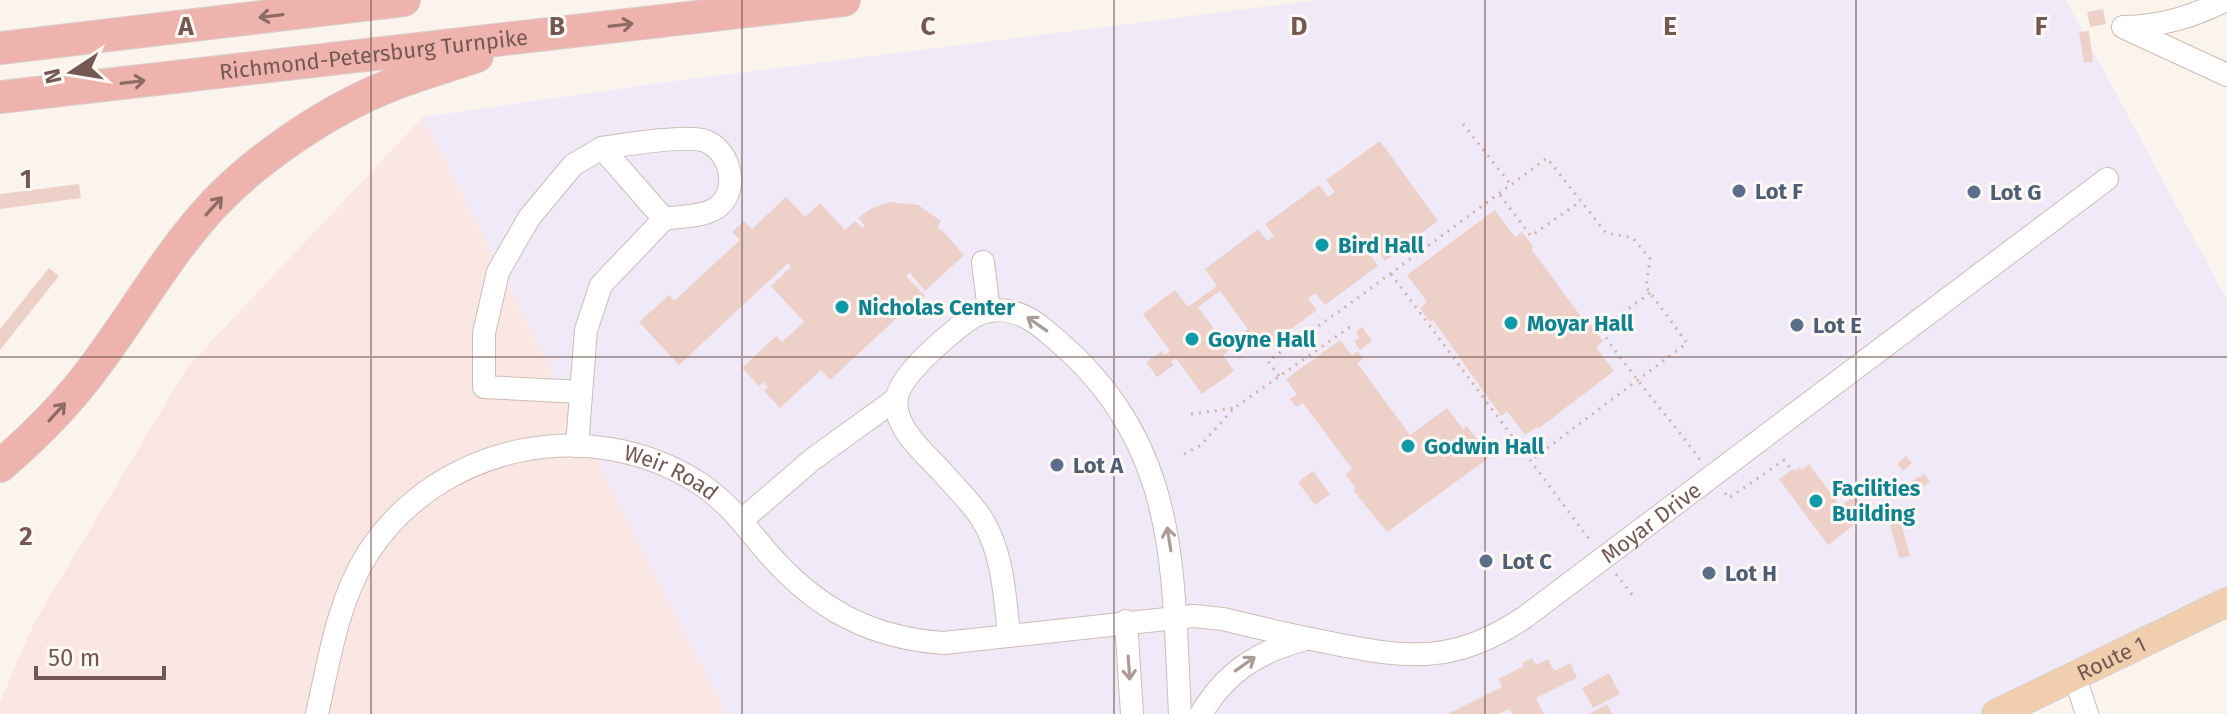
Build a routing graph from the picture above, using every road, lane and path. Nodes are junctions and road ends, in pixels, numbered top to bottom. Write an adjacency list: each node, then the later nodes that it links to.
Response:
1 (404, 0): 5 (highway, one-way to 5)
2 (844, 0): 4 (highway, Richmond-Petersburg Turnpike, one-way to 2)
3 (2226, 0): 6 (street)
4 (544, 34): 7 (highway, Richmond-Petersburg Turnpike, one-way to 4); 29 (highway, one-way to 4)
5 (0, 48)
6 (2227, 75)
7 (0, 97)
8 (1463, 124): 11 (path)
9 (602, 148): 14 (street); 14 (street); 22 (street)
10 (2107, 179): 31 (street, Moyar Drive)
11 (1511, 185): 12 (path); 13 (path)
12 (1499, 194): 13 (path); 16 (path)
13 (1581, 201): 17 (path)
14 (664, 219): 22 (street)
15 (983, 262): 18 (street)
16 (1391, 274): 20 (path); 28 (path)
17 (1650, 292): 21 (path); 21 (path)
18 (989, 311): 23 (street); 34 (street, one-way to 18)
19 (1350, 327): 20 (path)
20 (1279, 376): 24 (path)
21 (1637, 382): 28 (path)
22 (581, 392): 26 (street)
23 (896, 399): 30 (street); 36 (street)
24 (1234, 408): 25 (path); 27 (path)
25 (1191, 414)
26 (577, 446): 30 (street, Weir Road); 39 (street, Weir Road)
27 (1184, 454)
28 (1530, 461): 31 (path)
29 (0, 466)
30 (742, 520): 36 (street, Weir Road)
31 (1603, 557): 32 (path); 37 (street, Moyar Drive)
32 (1634, 597)
33 (2227, 602): 38 (main road, Route 1)
34 (1176, 617): 35 (street, Moyar Drive); 37 (street, Moyar Drive); 41 (street)
35 (1126, 621): 36 (street, Weir Road); 40 (street, one-way to 40)
36 (1009, 636)
37 (1307, 638): 42 (street, one-way to 37)
38 (2075, 677): 43 (main road, Route 1); 44 (street)
39 (317, 714)
40 (1132, 714)
41 (1180, 714)
42 (1201, 714)
43 (1996, 714)
44 (2087, 714)

